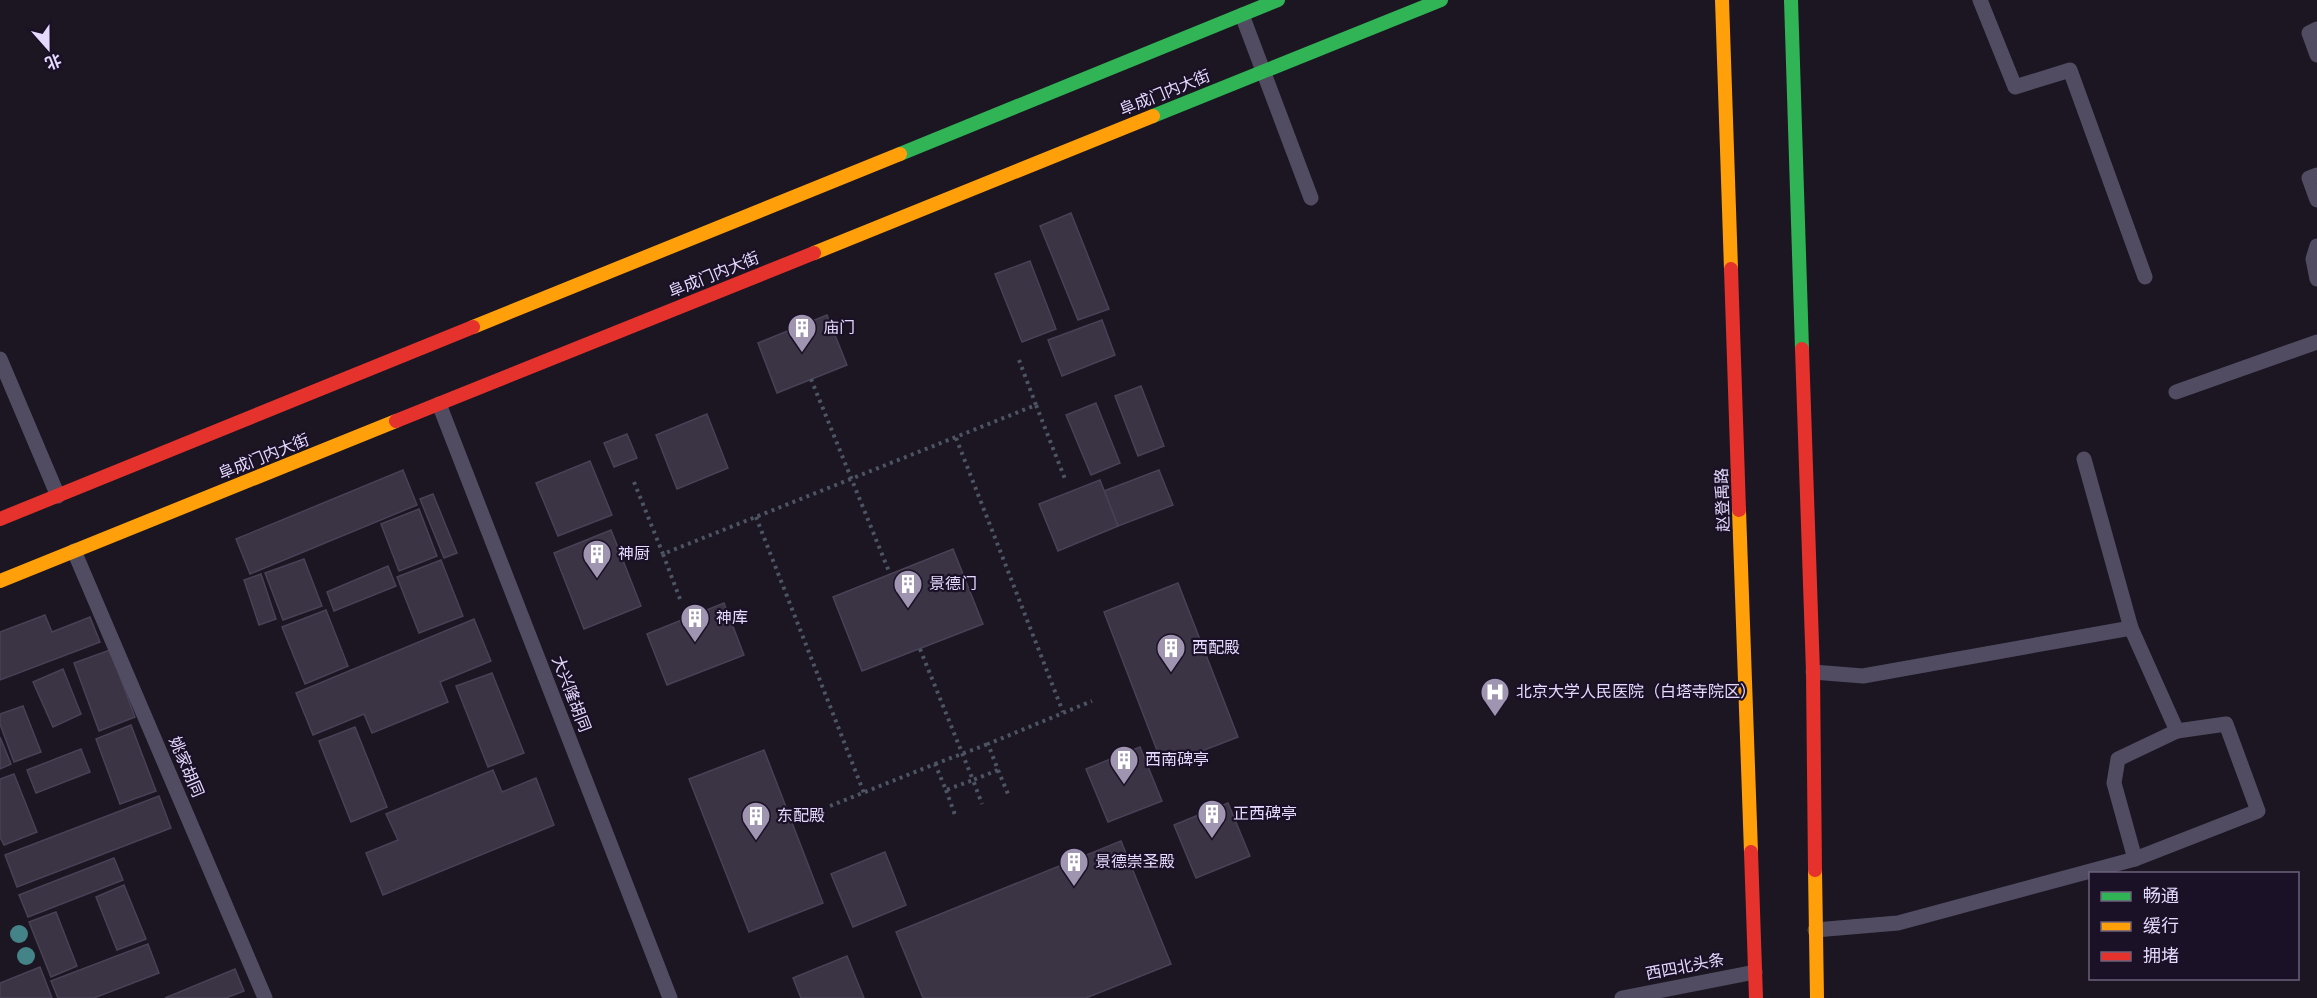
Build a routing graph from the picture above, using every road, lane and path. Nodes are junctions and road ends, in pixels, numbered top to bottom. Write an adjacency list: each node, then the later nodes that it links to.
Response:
1 (1278, 0): 6 (main road)
2 (1441, 0): 9 (main road, 阜成门内大街)
3 (1722, 0): 55 (main road, 赵登禹路)
4 (1791, 0): 38 (main road)
5 (1980, 0): 14 (lane)
6 (1242, 15): 9 (lane); 28 (main road)
7 (2317, 29): 8 (lane)
8 (2317, 55)
9 (1264, 71): 11 (lane); 21 (main road, 阜成门内大街)
10 (2317, 175): 12 (lane)
11 (1311, 198)
12 (2317, 200)
13 (2317, 246): 15 (lane)
14 (2145, 277)
15 (2317, 279)
16 (2317, 342): 20 (lane)
17 (0, 359): 28 (lane)
18 (1019, 360): 22 (path)
19 (811, 379): 25 (path)
20 (2176, 392)
21 (439, 404): 31 (main road, 阜成门内大街); 57 (lane, 大兴隆胡同)
22 (1036, 405): 23 (path); 26 (path)
23 (956, 438): 25 (path); 40 (path)
24 (2084, 459): 36 (lane)
25 (852, 479): 29 (path); 33 (path)
26 (1065, 479)
27 (634, 482): 32 (path)
28 (58, 496): 30 (main road)
29 (756, 517): 32 (path); 48 (path)
30 (0, 519)
31 (74, 551): 34 (main road, 阜成门内大街); 56 (lane, 姚家胡同)
32 (663, 554): 35 (path)
33 (890, 574)
34 (0, 580)
35 (680, 599)
36 (2131, 628): 38 (lane); 41 (lane)
37 (920, 648): 43 (path)
38 (1814, 672): 54 (main road)
39 (1092, 701): 40 (path)
40 (1063, 712): 42 (path)
41 (2176, 731): 53 (lane); 53 (lane)
42 (988, 744): 43 (path); 45 (path)
43 (962, 754): 44 (path); 46 (path)
44 (935, 764): 47 (path); 48 (path)
45 (998, 770): 46 (path); 49 (path)
46 (973, 780): 47 (path); 50 (path)
47 (946, 790): 52 (path)
48 (864, 793): 51 (path)
49 (1008, 794)
50 (982, 804)
51 (830, 806)
52 (955, 815)
53 (2135, 859): 54 (lane)
54 (1815, 930): 60 (main road)
55 (1755, 972): 58 (lane, 西四北头条); 59 (main road, 赵登禹路)
56 (265, 998)
57 (670, 998)
58 (1622, 998)
59 (1756, 998)
60 (1817, 998)

